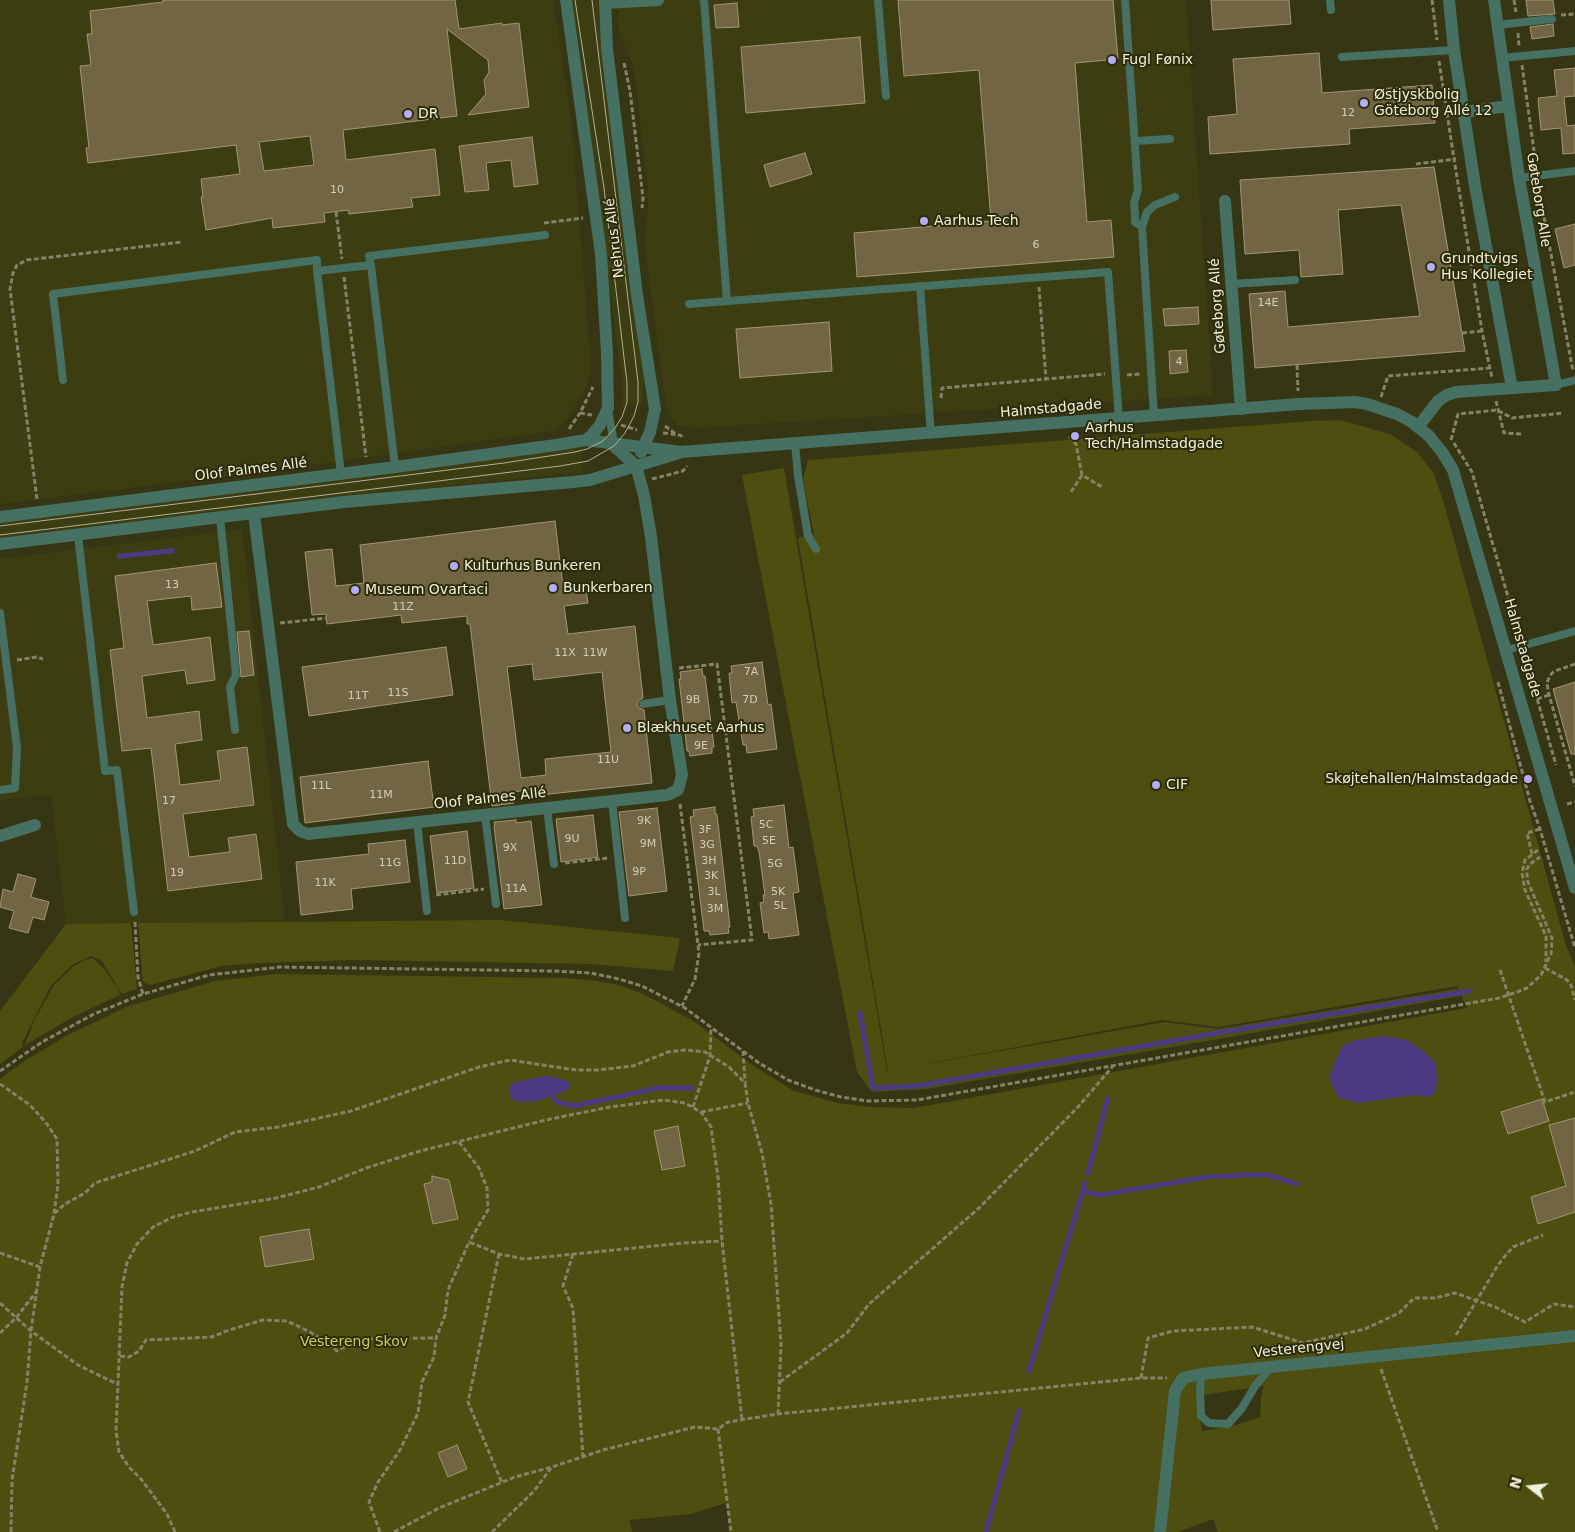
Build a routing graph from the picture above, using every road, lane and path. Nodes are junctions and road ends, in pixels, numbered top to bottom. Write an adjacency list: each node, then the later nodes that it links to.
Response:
1 (566, 0): 33 (street, Nehrus Allé)
2 (658, 0): 10 (street, Nehrus Allé)
3 (704, 0): 44 (lane)
4 (878, 0): 20 (lane)
5 (1125, 0): 24 (lane)
6 (1330, 0): 11 (lane)
7 (1449, 0): 15 (street)
8 (1494, 0): 14 (street, Gøteborg Alle)
9 (1514, 0): 13 (path)
10 (605, 2): 74 (street, Nehrus Allé)
11 (1330, 10)
12 (1552, 19): 13 (lane)
13 (1517, 23): 14 (lane); 17 (path)
14 (1497, 25): 19 (street, Gøteborg Alle)
15 (1454, 50): 18 (lane); 22 (street)
16 (1575, 51): 17 (lane)
17 (1520, 56): 19 (lane); 28 (path)
18 (1342, 57)
19 (1501, 58): 21 (street, Gøteborg Alle)
20 (886, 96)
21 (1509, 106): 22 (street); 29 (street, Gøteborg Alle)
22 (1464, 112): 25 (street)
23 (1170, 139): 24 (lane)
24 (1136, 141): 35 (lane)
25 (1471, 158): 26 (path); 46 (street)
26 (1416, 164)
27 (1575, 171): 28 (lane)
28 (1537, 176): 29 (lane)
29 (1519, 178): 55 (street, Gøteborg Alle)
30 (1175, 198): 35 (lane)
31 (1225, 201): 42 (street, Gøteborg Allé)
32 (336, 212): 38 (path)
33 (596, 217): 36 (path); 61 (street, Nehrus Allé)
34 (1544, 217): 54 (path)
35 (1142, 227): 50 (lane)
36 (545, 235): 37 (lane)
37 (370, 265): 38 (lane); 78 (lane)
38 (343, 268): 39 (lane); 76 (path)
39 (317, 271): 53 (lane); 79 (lane)
40 (1038, 277): 43 (lane); 51 (lane); 52 (path)
41 (1295, 280): 42 (lane)
42 (1232, 284): 62 (street, Gøteborg Allé)
43 (920, 286): 44 (lane); 69 (lane)
44 (727, 301): 45 (lane)
45 (689, 304)
46 (1501, 328): 47 (path); 57 (street)
47 (1462, 333)
48 (1296, 365): 58 (path)
49 (1490, 368): 60 (path)
50 (1151, 373): 51 (path); 64 (lane)
51 (1116, 375): 52 (path); 65 (lane)
52 (1046, 379): 59 (path)
53 (63, 380)
54 (1575, 380): 55 (lane)
55 (1556, 385): 57 (street)
56 (593, 386): 68 (path)
57 (1512, 388): 67 (street)
58 (1299, 404): 60 (street, Halmstadgade); 62 (street, Halmstadgade)
59 (940, 405)
60 (1378, 407): 67 (street, Halmstadgade)
61 (608, 408): 70 (street); 72 (lane)
62 (1241, 409): 64 (street, Halmstadgade)
63 (1563, 413): 71 (path)
64 (1154, 416): 65 (street, Halmstadgade)
65 (1119, 418): 66 (street, Halmstadgade)
66 (1068, 423): 69 (street, Halmstadgade); 80 (path)
67 (1418, 427): 93 (street, Halmstadgade)
68 (566, 432)
69 (931, 434): 73 (street, Halmstadgade)
70 (586, 440): 72 (street, Halmstadgade); 78 (street, Olof Palmes Allé)
71 (1451, 440)
72 (614, 443): 74 (street, Halmstadgade); 77 (street)
73 (795, 444): 75 (street, Halmstadgade); 88 (lane)
74 (642, 446): 75 (street, Halmstadgade); 77 (street, Nehrus Allé)
75 (681, 452): 77 (street, Halmstadgade)
76 (367, 460)
77 (636, 466): 83 (street); 97 (street)
78 (395, 467): 79 (street, Olof Palmes Allé)
79 (341, 474): 84 (street, Olof Palmes Allé)
80 (1082, 475): 81 (path); 82 (path)
81 (1102, 487)
82 (1071, 492)
83 (254, 514): 85 (street); 91 (street, Olof Palmes Allé)
84 (0, 517)
85 (220, 517): 86 (street); 103 (lane)
86 (78, 535): 87 (street); 126 (lane)
87 (0, 544)
88 (816, 549)
89 (0, 613): 95 (lane)
90 (327, 618): 91 (path)
91 (269, 625): 112 (street, Olof Palmes Allé)
92 (1575, 631): 93 (lane)
93 (1507, 650): 122 (street, Halmstadgade)
94 (42, 659): 95 (path)
95 (6, 661): 105 (lane)
96 (1575, 664): 99 (path)
97 (667, 670): 101 (street); 128 (path)
98 (1496, 673): 114 (path)
99 (1549, 695): 100 (path); 104 (path)
100 (1537, 699)
101 (670, 700): 102 (lane); 106 (street)
102 (643, 704)
103 (235, 730)
104 (1575, 786)
105 (0, 790)
106 (678, 790): 107 (street, Olof Palmes Allé); 128 (path)
107 (612, 801): 110 (street, Olof Palmes Allé); 118 (lane)
108 (1575, 802): 109 (path)
109 (1567, 804)
110 (547, 808): 111 (street, Olof Palmes Allé); 120 (lane)
111 (485, 815): 112 (street, Olof Palmes Allé); 121 (lane)
112 (417, 822): 123 (lane)
113 (35, 826): 115 (street)
114 (1540, 829): 117 (path); 129 (path)
115 (0, 836)
116 (1538, 850): 117 (path)
117 (1532, 854): 130 (path)
118 (618, 857): 120 (path); 127 (lane)
119 (1540, 858): 130 (path)
120 (554, 864)
121 (494, 887): 123 (path); 124 (lane)
122 (1575, 888)
123 (426, 896): 125 (lane)
124 (496, 904)
125 (427, 911)
126 (134, 912): 132 (path)
127 (625, 918)
128 (698, 946): 135 (path)
129 (1575, 948)
130 (1545, 968): 133 (path); 134 (path)
131 (1500, 970): 133 (path)
132 (143, 994): 135 (path); 140 (path)
133 (1510, 994): 139 (path); 143 (path)
134 (1575, 1000)
135 (682, 1006): 136 (path)
136 (711, 1026): 137 (path); 138 (path)
137 (743, 1050): 139 (path); 141 (path)
138 (710, 1056): 141 (path); 145 (path); 148 (path)
139 (1113, 1066): 172 (path)
140 (0, 1071)
141 (745, 1083): 144 (path)
142 (0, 1084): 148 (path)
143 (1575, 1092)
144 (748, 1103): 146 (path); 172 (path)
145 (693, 1107): 146 (path); 147 (path)
146 (702, 1112): 150 (path)
147 (459, 1142): 151 (path); 166 (path)
148 (54, 1214): 155 (path)
149 (1542, 1235): 157 (path)
150 (722, 1241): 154 (path); 175 (path)
151 (469, 1242): 153 (path); 164 (path)
152 (0, 1253): 155 (path)
153 (499, 1254): 154 (path); 179 (path)
154 (573, 1254): 177 (path)
155 (40, 1267): 156 (path)
156 (37, 1291): 160 (path); 161 (path)
157 (1478, 1300): 159 (path); 165 (path); 170 (path)
158 (0, 1303): 160 (path)
159 (1575, 1307)
160 (16, 1318): 161 (path); 162 (path)
161 (31, 1331): 173 (path); 180 (path)
162 (0, 1333)
163 (1575, 1336): 165 (street, Vesterengvej)
164 (436, 1338): 166 (path); 182 (path)
165 (1447, 1349): 167 (street, Vesterengvej)
166 (120, 1356): 173 (path)
167 (1379, 1356): 168 (street, Vesterengvej); 187 (path)
168 (1270, 1368): 169 (street, Vesterengvej); 169 (lane)
169 (1201, 1374): 171 (street, Vesterengvej)
170 (1141, 1378): 171 (path); 174 (path)
171 (1182, 1378): 186 (street)
172 (780, 1382): 174 (path)
173 (119, 1385): 181 (path)
174 (778, 1414): 175 (path)
175 (742, 1420): 176 (path)
176 (718, 1429): 177 (path); 185 (path)
177 (583, 1457): 178 (path)
178 (552, 1467): 179 (path); 184 (path)
179 (502, 1483): 183 (path)
180 (11, 1532)
181 (175, 1532)
182 (380, 1532)
183 (394, 1532)
184 (492, 1532)
185 (731, 1532)
186 (1160, 1532)
187 (1438, 1532)

